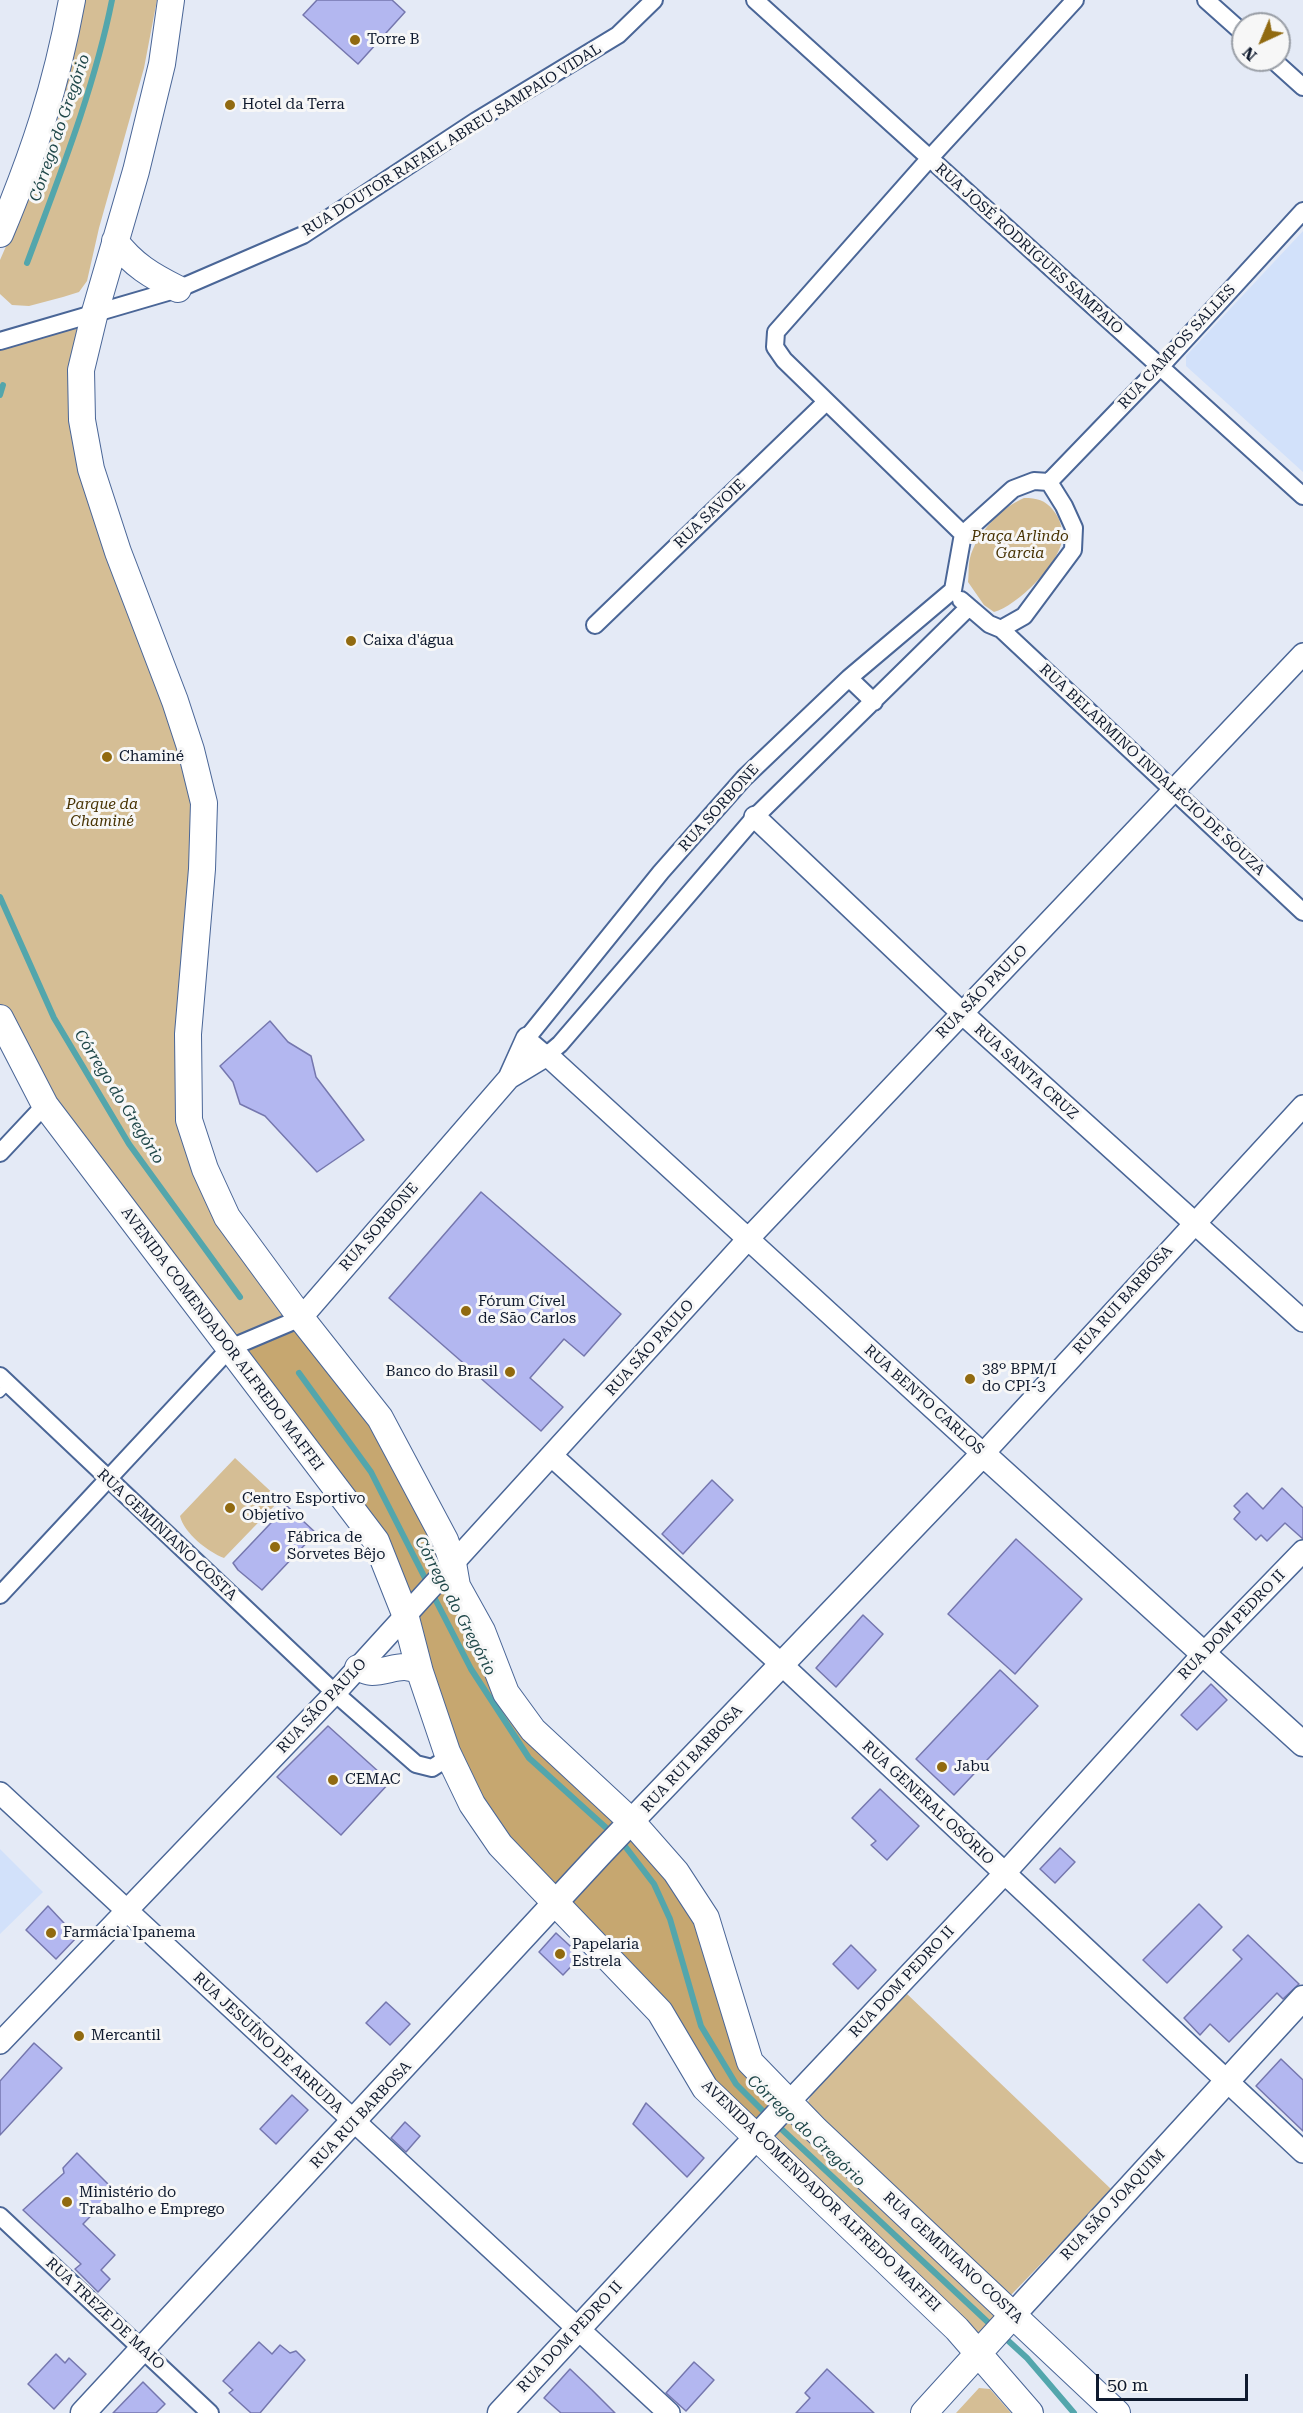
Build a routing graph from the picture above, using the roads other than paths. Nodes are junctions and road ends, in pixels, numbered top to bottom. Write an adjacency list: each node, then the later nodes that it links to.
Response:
1 (72, 0): 12 (main road)
2 (171, 0): 13 (main road)
3 (654, 0): 14 (street, RUA DOUTOR RAFAEL ABREU SAMPAIO VIDAL)
4 (755, 0): 10 (street, RUA JOSÉ RODRIGUES SAMPAIO)
5 (1075, 0): 10 (street)
6 (1206, 0): 7 (street)
7 (1231, 22)
8 (1286, 72): 9 (street)
9 (1303, 87)
10 (929, 159): 17 (street, RUA JOSÉ RODRIGUES SAMPAIO); 18 (street)
11 (1303, 211): 17 (street, RUA CAMPOS SALLES)
12 (0, 234)
13 (115, 242): 14 (main road); 15 (main road)
14 (178, 289): 15 (street, RUA DOUTOR RAFAEL ABREU SAMPAIO VIDAL)
15 (95, 312): 16 (street, RUA DOUTOR RAFAEL ABREU SAMPAIO VIDAL); 42 (main road)
16 (0, 341)
17 (1160, 367): 19 (street, RUA CAMPOS SALLES); 20 (street, RUA JOSÉ RODRIGUES SAMPAIO)
18 (825, 403): 21 (street); 24 (street, RUA SAVOIE)
19 (1049, 482): 21 (street); 25 (street)
20 (1303, 496)
21 (963, 534): 22 (street)
22 (953, 590): 23 (street); 27 (street, RUA SORBONE)
23 (968, 608): 25 (street); 28 (street, RUA SORBONE)
24 (595, 625)
25 (1001, 628): 29 (street, RUA BELARMINO INDALÉCIO DE SOUZA)
26 (1303, 654): 29 (street, RUA SÃO PAULO)
27 (849, 678): 28 (street); 34 (street, RUA SORBONE)
28 (874, 702): 30 (street, RUA SORBONE)
29 (1174, 793): 31 (street, RUA BELARMINO INDALÉCIO DE SOUZA); 32 (street, RUA SÃO PAULO)
30 (754, 817): 32 (street, RUA SANTA CRUZ); 35 (street, RUA SORBONE)
31 (1303, 912)
32 (962, 1013): 40 (street, RUA SANTA CRUZ); 41 (street, RUA SÃO PAULO)
33 (0, 1018): 37 (main road, AVENIDA COMENDADOR ALFREDO MAFFEI)
34 (527, 1038): 35 (street); 36 (street, RUA SORBONE)
35 (547, 1055): 36 (street, RUA SORBONE); 41 (street, RUA BENTO CARLOS)
36 (508, 1078): 42 (street, RUA SORBONE)
37 (45, 1105): 39 (street); 44 (main road, AVENIDA COMENDADOR ALFREDO MAFFEI)
38 (1303, 1106): 40 (street, RUA RUI BARBOSA)
39 (0, 1153)
40 (1194, 1223): 43 (street, RUA SANTA CRUZ); 46 (street, RUA RUI BARBOSA)
41 (748, 1239): 46 (street, RUA BENTO CARLOS); 47 (street, RUA SÃO PAULO)
42 (301, 1318): 44 (street, RUA SORBONE); 50 (main road)
43 (1303, 1322)
44 (230, 1348): 48 (street); 52 (main road, AVENIDA COMENDADOR ALFREDO MAFFEI)
45 (3, 1384): 48 (street, RUA GEMINIANO COSTA)
46 (983, 1454): 53 (main road, RUA BENTO CARLOS); 54 (main road, RUA RUI BARBOSA)
47 (552, 1456): 50 (street, RUA SÃO PAULO); 54 (street, RUA GENERAL OSÓRIO)
48 (108, 1478): 51 (street); 57 (street, RUA GEMINIANO COSTA)
49 (1303, 1551): 53 (street, RUA DOM PEDRO II)
50 (450, 1566): 52 (street, RUA SÃO PAULO); 61 (main road)
51 (0, 1595)
52 (411, 1608): 55 (street, RUA SÃO PAULO); 56 (main road, AVENIDA COMENDADOR ALFREDO MAFFEI)
53 (1204, 1653): 58 (main road, RUA BENTO CARLOS); 62 (street, RUA DOM PEDRO II)
54 (781, 1664): 61 (main road, RUA RUI BARBOSA); 62 (street, RUA GENERAL OSÓRIO)
55 (358, 1668): 56 (main road); 57 (street, RUA SÃO PAULO)
56 (420, 1672): 59 (main road, AVENIDA COMENDADOR ALFREDO MAFFEI)
57 (335, 1693): 59 (street, RUA GEMINIANO COSTA); 64 (street, RUA SÃO PAULO)
58 (1303, 1744)
59 (447, 1752): 63 (main road, AVENIDA COMENDADOR ALFREDO MAFFEI)
60 (0, 1793): 64 (street, RUA JESUÍNO DE ARRUDA)
61 (630, 1824): 63 (main road, RUA RUI BARBOSA); 68 (main road)
62 (1004, 1874): 67 (street, RUA GENERAL OSÓRIO); 68 (street, RUA DOM PEDRO II)
63 (556, 1904): 69 (main road, RUA RUI BARBOSA); 70 (main road, AVENIDA COMENDADOR ALFREDO MAFFEI)
64 (125, 1911): 66 (street, RUA SÃO PAULO); 69 (street, RUA JESUÍNO DE ARRUDA)
65 (1303, 1998): 67 (main road, RUA SÃO JOAQUIM)
66 (0, 2043)
67 (1227, 2081): 71 (street, RUA GENERAL OSÓRIO); 73 (main road, RUA SÃO JOAQUIM)
68 (785, 2105): 70 (main road, RUA DOM PEDRO II); 73 (main road, RUA GEMINIANO COSTA)
69 (355, 2123): 74 (street, RUA JESUÍNO DE ARRUDA); 76 (main road, RUA RUI BARBOSA)
70 (760, 2134): 74 (main road, RUA DOM PEDRO II); 75 (main road, AVENIDA COMENDADOR ALFREDO MAFFEI)
71 (1303, 2152)
72 (0, 2216): 76 (street, RUA TREZE DE MAIO)
73 (1009, 2318): 75 (main road, RUA SÃO JOAQUIM); 83 (main road, RUA GEMINIANO COSTA)
74 (576, 2329): 79 (main road, RUA DOM PEDRO II); 80 (street, RUA JESUÍNO DE ARRUDA)
75 (982, 2346): 81 (main road, RUA SÃO JOAQUIM); 82 (main road, AVENIDA COMENDADOR ALFREDO MAFFEI)
76 (142, 2350): 77 (main road, RUA RUI BARBOSA); 78 (street, RUA TREZE DE MAIO)
77 (83, 2413)
78 (210, 2413)
79 (500, 2413)
80 (669, 2413)
81 (924, 2413)
82 (1030, 2413)
83 (1118, 2413)

